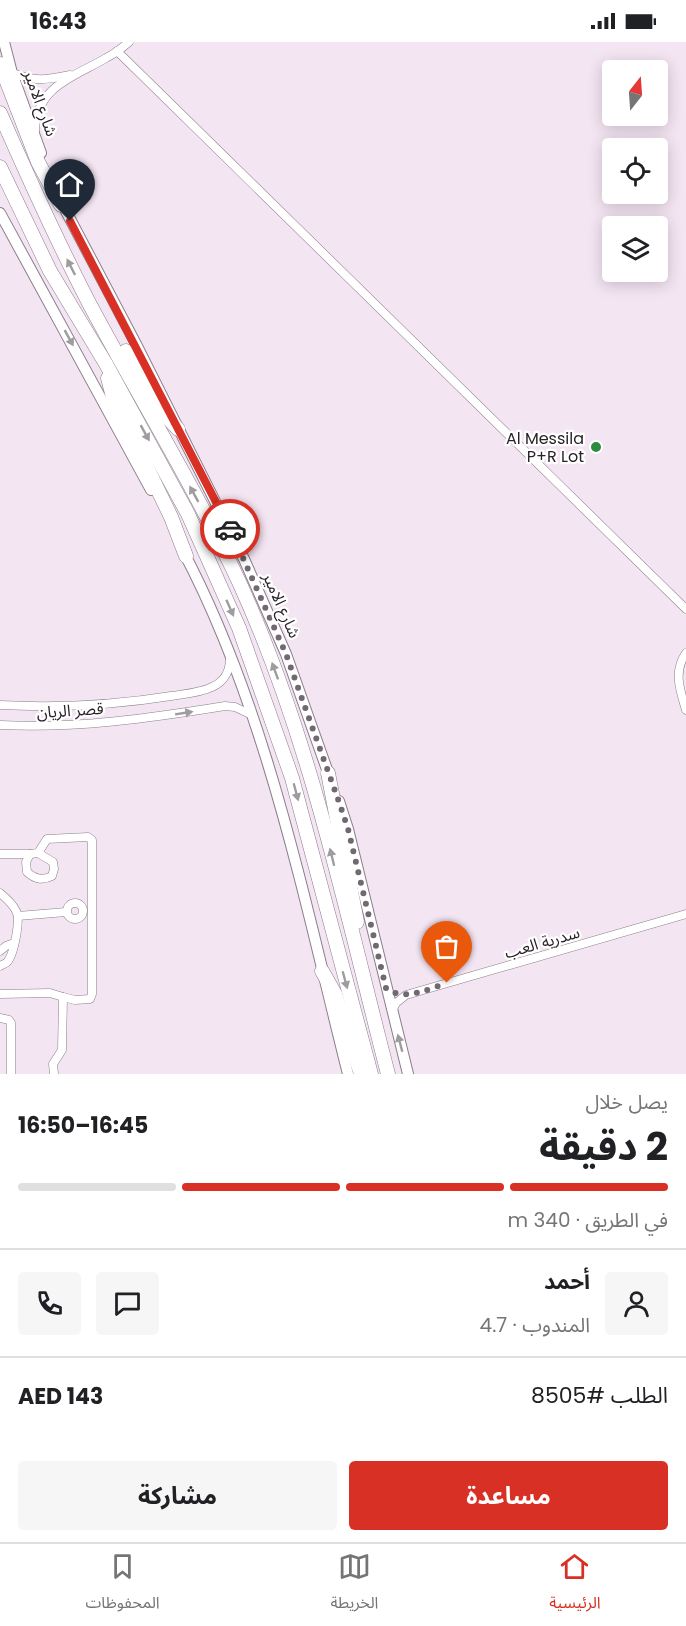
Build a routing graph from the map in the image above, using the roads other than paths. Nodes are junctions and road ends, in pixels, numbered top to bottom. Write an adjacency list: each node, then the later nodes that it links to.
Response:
1 (4, 42): 5 (main road, شارع الامير)
2 (129, 42): 3 (street)
3 (117, 51): 6 (street); 16 (street)
4 (0, 64): 10 (highway)
5 (12, 73): 6 (street); 8 (main road, شارع الامير)
6 (71, 75): 8 (street)
7 (0, 113): 12 (highway, شارع الامير, one-way to 7)
8 (35, 135): 10 (main road, شارع الامير)
9 (0, 168): 13 (highway)
10 (61, 205): 14 (main road, شارع الامير)
11 (0, 213): 15 (main road, one-way to 15)
12 (89, 302): 14 (highway); 37 (highway, شارع الامير, one-way to 12)
13 (106, 364): 15 (highway); 47 (highway, one-way to 47)
14 (178, 429): 25 (main road, شارع الامير)
15 (186, 556): 18 (main road)
16 (686, 609)
17 (686, 653): 21 (street)
18 (230, 657): 19 (street, قصر الريان); 22 (main road)
19 (138, 701): 20 (street, قصر الريان); 23 (street)
20 (0, 705)
21 (686, 710)
22 (252, 715): 23 (street, قصر الريان, one-way to 22); 34 (main road)
23 (142, 719): 24 (street, قصر الريان)
24 (0, 725)
25 (328, 773): 35 (main road, شارع الامير); 37 (highway)
26 (0, 854): 39 (street)
27 (0, 893): 30 (street)
28 (66, 912): 30 (street)
29 (686, 914): 38 (street, سدرية العب)
30 (18, 916): 31 (street)
31 (14, 943): 32 (street); 33 (street)
32 (0, 951)
33 (0, 966)
34 (322, 971): 45 (main road); 46 (highway)
35 (386, 988): 38 (street); 40 (main road, شارع الامير)
36 (0, 994): 39 (street)
37 (368, 995): 48 (highway, شارع الامير)
38 (406, 995): 40 (street)
39 (63, 997): 44 (street)
40 (392, 1013): 49 (main road, شارع الامير, one-way to 40)
41 (0, 1018): 43 (street)
42 (0, 1073): 43 (street)
43 (11, 1074)
44 (54, 1074)
45 (348, 1074)
46 (361, 1074)
47 (371, 1074)
48 (388, 1074)
49 (408, 1074)

